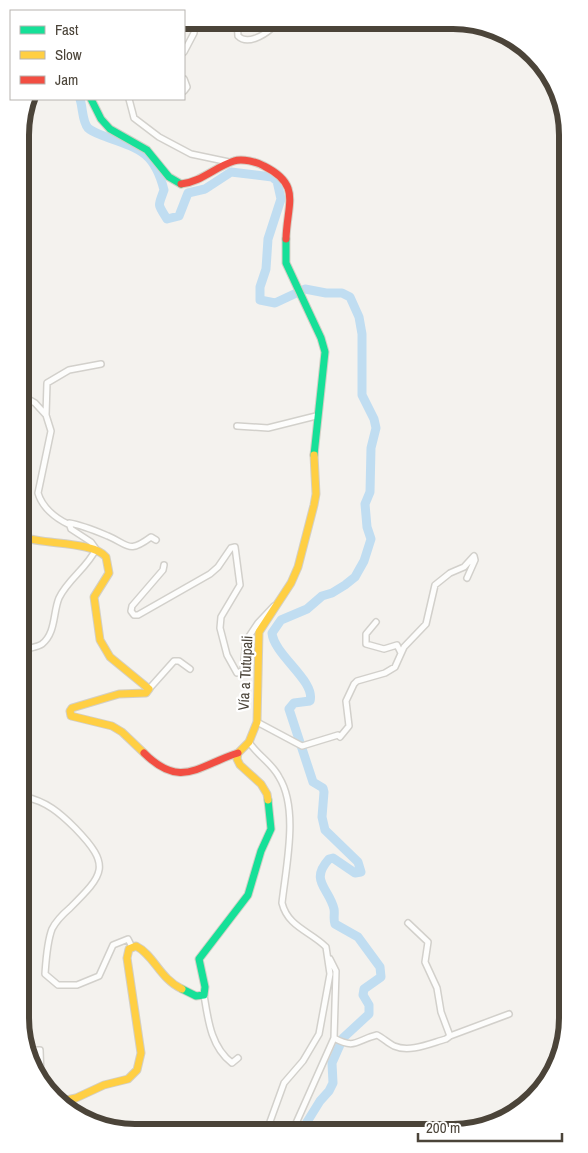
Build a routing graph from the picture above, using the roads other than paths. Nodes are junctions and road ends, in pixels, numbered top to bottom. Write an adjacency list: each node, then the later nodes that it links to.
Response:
1 (194, 29): 4 (street)
2 (238, 29): 3 (street)
3 (271, 29)
4 (185, 50)
5 (91, 100): 7 (street, Vía a Tutupali)
6 (129, 100): 7 (street)
7 (229, 162): 11 (street, Vía a Tutupali)
8 (101, 364): 10 (street)
9 (29, 401): 10 (street)
10 (46, 415): 13 (street)
11 (316, 416): 12 (street); 19 (street, Vía a Tutupali)
12 (237, 426)
13 (68, 524): 15 (street); 16 (street)
14 (29, 539): 16 (street)
15 (156, 540)
16 (96, 549): 21 (street); 24 (street)
17 (164, 565): 19 (street)
18 (467, 578): 22 (street)
19 (280, 601): 25 (street, Vía a Tutupali)
20 (376, 622): 22 (street)
21 (29, 649)
22 (401, 656): 25 (street)
23 (190, 669): 24 (street)
24 (149, 689): 27 (street)
25 (257, 722): 26 (street, Vía a Tutupali)
26 (249, 742): 27 (street, Vía a Tutupali); 31 (street)
27 (238, 753): 32 (street)
28 (29, 798): 30 (street)
29 (408, 923): 34 (street)
30 (132, 947): 32 (street); 39 (street)
31 (329, 958): 35 (street); 40 (street)
32 (204, 995): 37 (street)
33 (510, 1014): 34 (street)
34 (450, 1036): 35 (street)
35 (336, 1039): 41 (street)
36 (34, 1050): 38 (street)
37 (238, 1058)
38 (41, 1067)
39 (68, 1100)
40 (269, 1124)
41 (296, 1124)

